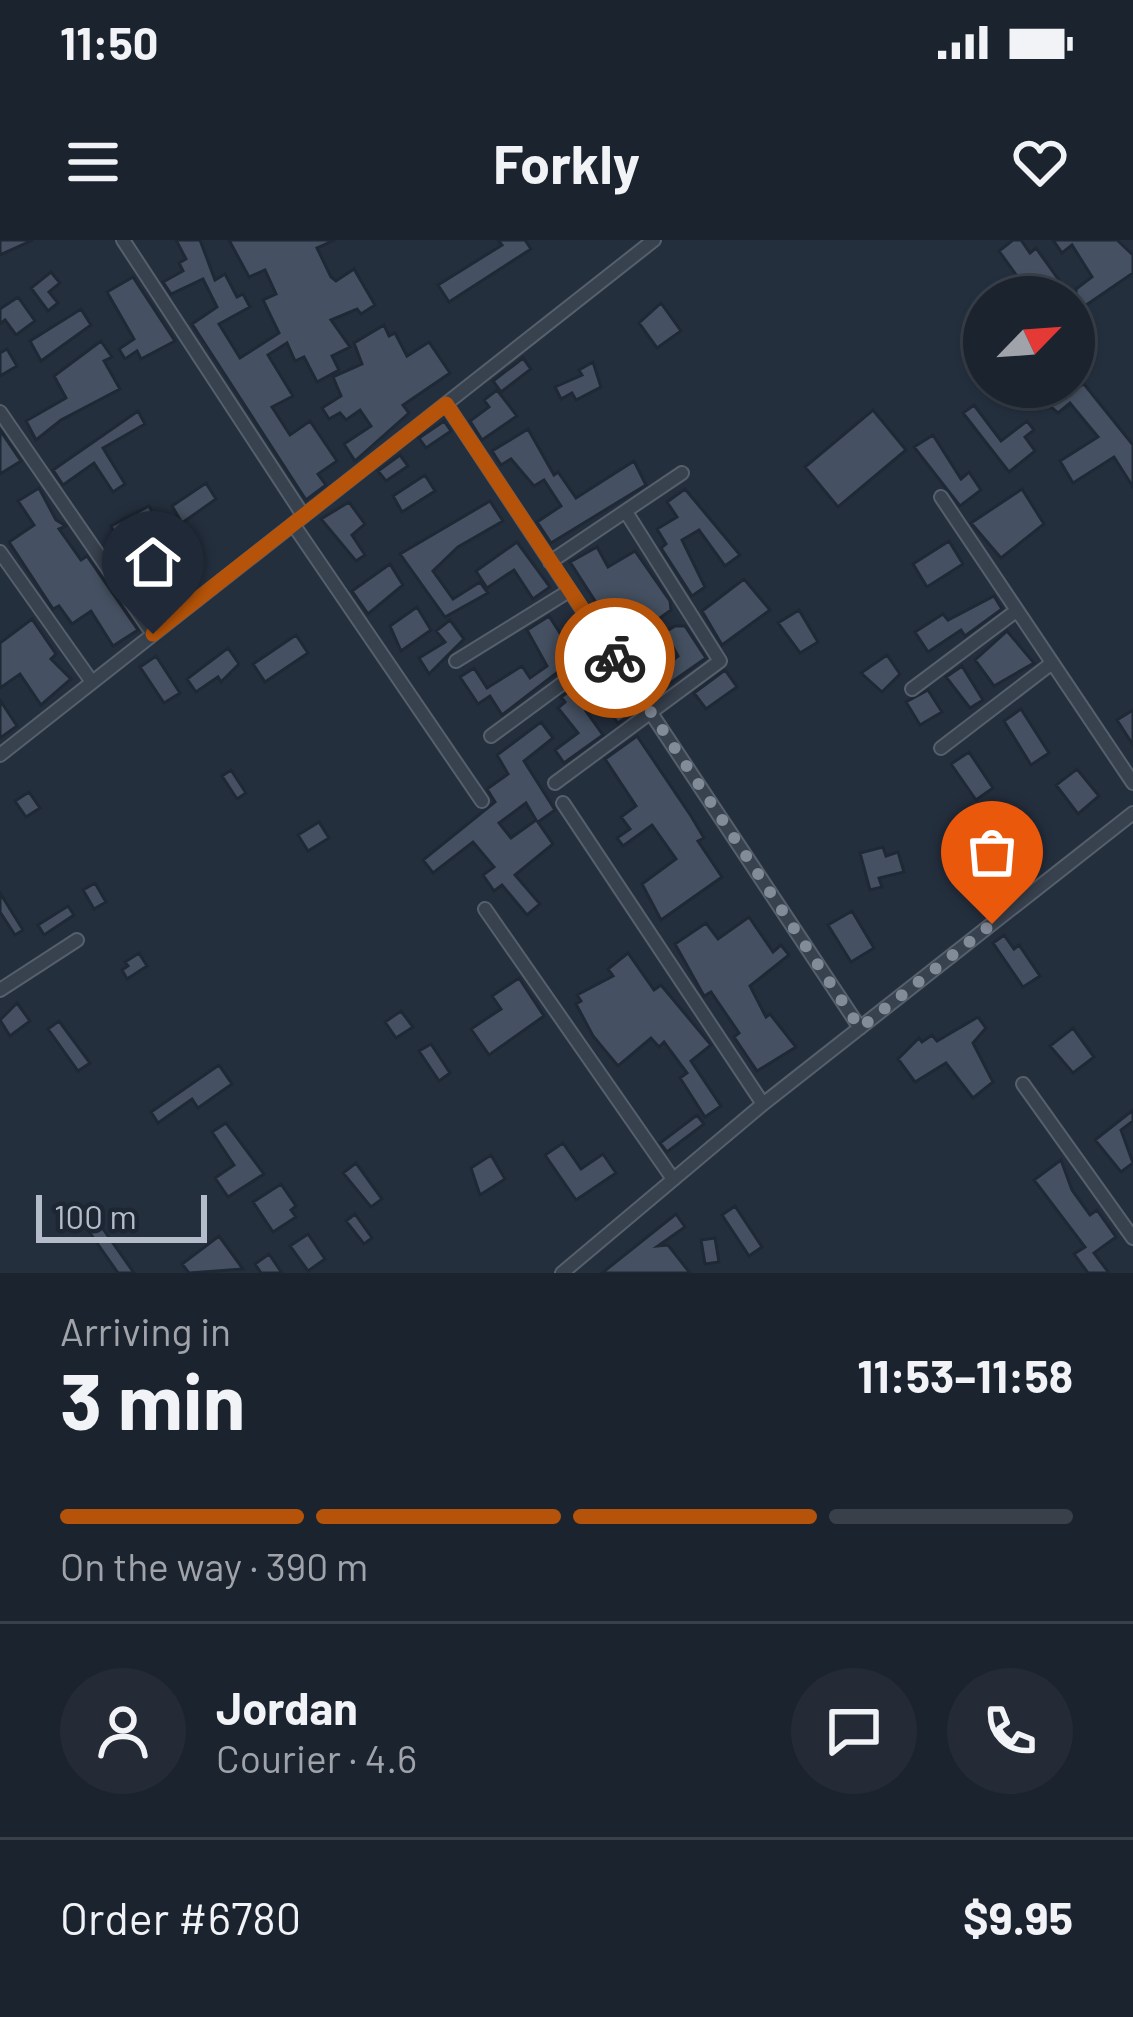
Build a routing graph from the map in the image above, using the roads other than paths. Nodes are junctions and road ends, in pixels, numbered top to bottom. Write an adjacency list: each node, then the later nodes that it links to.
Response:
1 (123, 240): 8 (street)
2 (654, 240): 3 (street)
3 (446, 404): 8 (street); 10 (street)
4 (0, 412): 13 (street)
5 (682, 473): 7 (street)
6 (941, 497): 12 (street)
7 (626, 512): 10 (street); 19 (street)
8 (298, 519): 13 (street); 25 (street)
9 (0, 552): 17 (street)
10 (550, 562): 11 (street)
11 (569, 591): 14 (street); 15 (street)
12 (1016, 610): 16 (street); 18 (street)
13 (153, 634): 17 (street)
14 (609, 649): 19 (street); 20 (street)
15 (455, 661)
16 (1052, 663): 21 (street); 24 (street)
17 (92, 682): 22 (street)
18 (912, 689)
19 (648, 712): 23 (street); 31 (street)
20 (491, 736)
21 (941, 748)
22 (1, 751)
23 (555, 783)
24 (1133, 783)
25 (482, 801)
26 (563, 803): 33 (street)
27 (1133, 813): 31 (street)
28 (485, 909): 34 (street)
29 (77, 940): 30 (street)
30 (0, 990)
31 (860, 1028): 33 (street)
32 (1023, 1084): 35 (street)
33 (763, 1104): 34 (street)
34 (673, 1179): 36 (street)
35 (1133, 1238)
36 (562, 1273)

